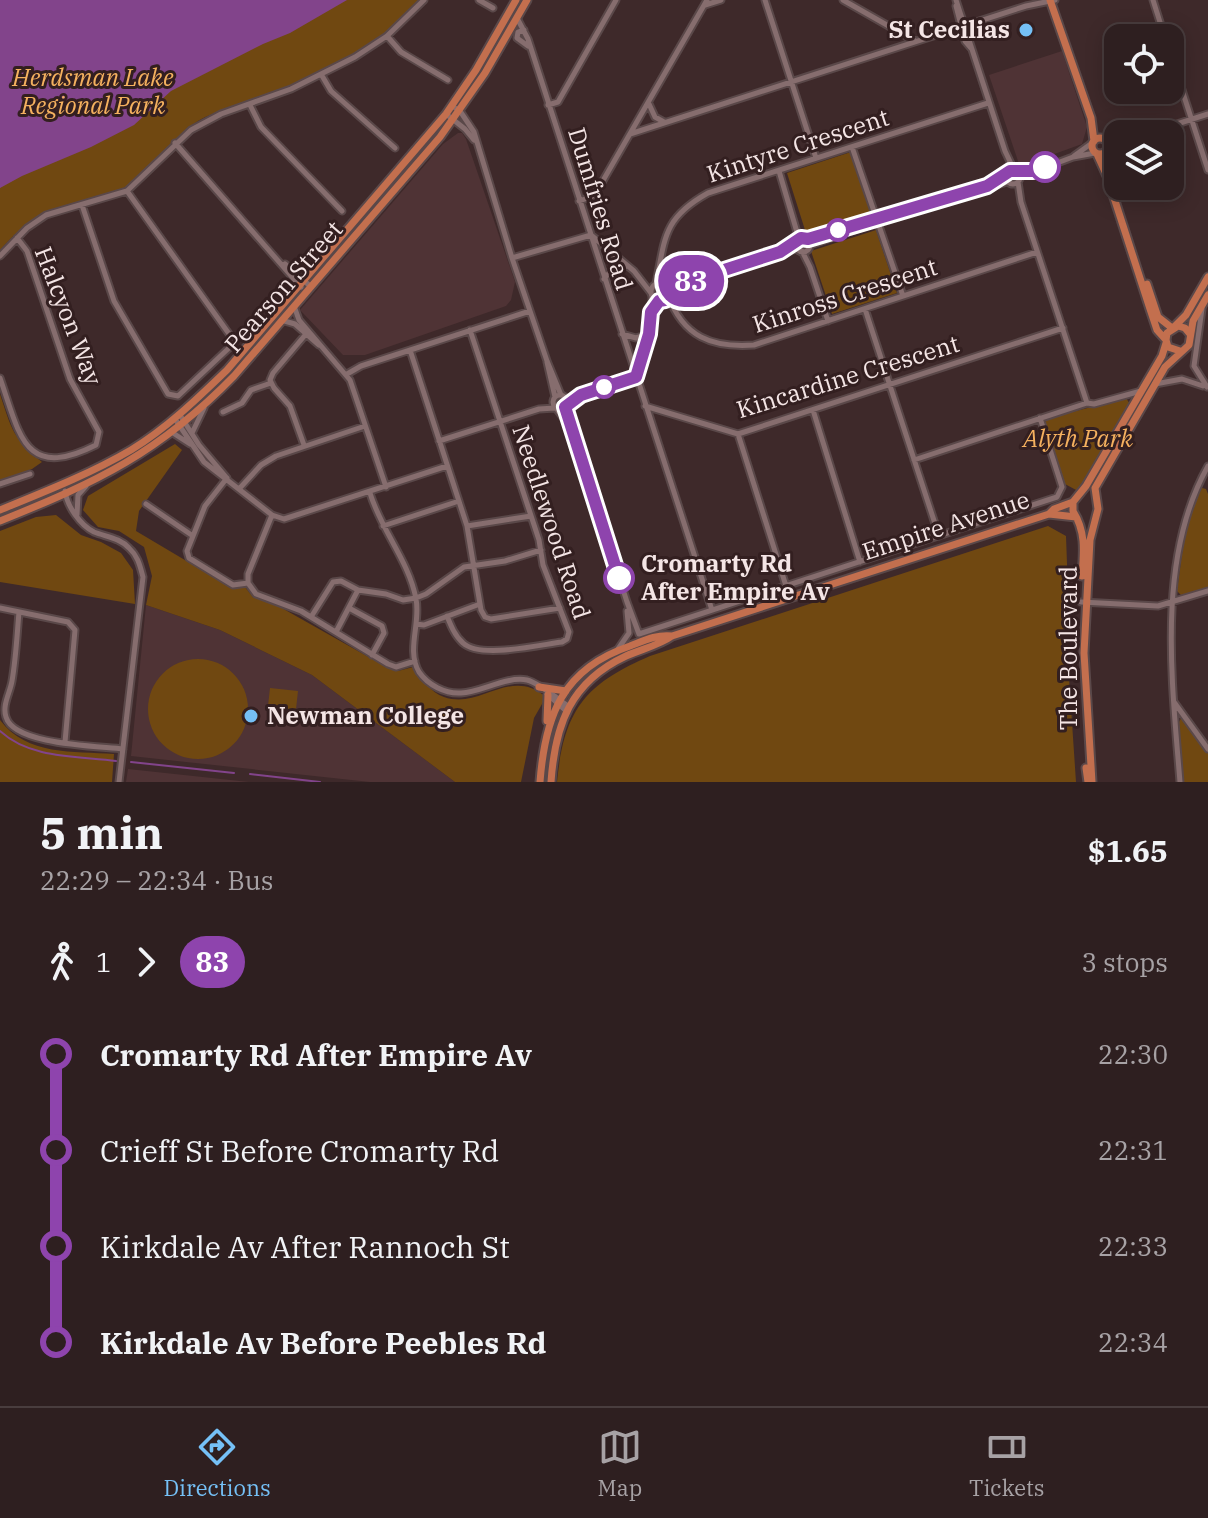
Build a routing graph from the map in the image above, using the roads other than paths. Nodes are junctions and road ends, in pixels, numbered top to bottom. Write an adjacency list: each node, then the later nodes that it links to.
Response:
1 (424, 0): 19 (street)
2 (479, 0): 15 (street)
3 (516, 0): 29 (main road, Pearson Street)
4 (527, 0): 16 (main road, Pearson Street)
5 (616, 0): 28 (street)
6 (721, 0): 13 (street)
7 (765, 0): 23 (street)
8 (843, 0): 20 (street)
9 (956, 0): 18 (street)
10 (1035, 0): 14 (street)
11 (1053, 0): 14 (street); 33 (main road)
12 (1153, 0): 17 (street)
13 (706, 2): 25 (street)
14 (1026, 6): 18 (street)
15 (493, 8)
16 (517, 17): 28 (street, Dumfries Road); 30 (main road, Pearson Street)
17 (1161, 24)
18 (963, 26): 20 (street); 26 (street)
19 (387, 36): 21 (street); 22 (street)
20 (915, 41): 23 (street)
21 (321, 74): 27 (street); 43 (street)
22 (448, 80)
23 (790, 81): 36 (street); 47 (street)
24 (1184, 97): 34 (street)
25 (648, 102): 36 (street); 37 (street)
26 (988, 103): 42 (street, Kintyre Crescent); 50 (street)
27 (250, 105): 41 (street); 54 (street)
28 (548, 105): 52 (street, Dumfries Road)
29 (452, 106): 30 (street); 32 (main road, Pearson Street)
30 (460, 111): 32 (main road, Pearson Street); 39 (street)
31 (1208, 114): 34 (street)
32 (450, 116): 39 (street); 70 (main road, Pearson Street)
33 (1091, 118): 38 (main road); 40 (main road)
34 (1191, 119): 35 (street); 48 (street)
35 (1184, 121)
36 (665, 122): 37 (street)
37 (630, 134): 52 (street)
38 (1104, 140): 40 (main road); 45 (main road)
39 (475, 141): 61 (street)
40 (1093, 142): 45 (main road); 46 (street)
41 (175, 143): 51 (street); 70 (street)
42 (852, 147): 47 (street, Kintyre Crescent); 55 (street)
43 (395, 148)
44 (1104, 150): 45 (street)
45 (1101, 152): 46 (street); 84 (main road); 91 (main road)
46 (1073, 157): 50 (street)
47 (816, 158): 49 (street, Kintyre Crescent)
48 (1208, 170)
49 (779, 171): 58 (street); 63 (street, Kintyre Crescent)
50 (1013, 177): 55 (street); 59 (street)
51 (127, 191): 53 (street); 53 (street)
52 (579, 201): 56 (street, Dumfries Road)
53 (82, 205): 57 (street)
54 (342, 211)
55 (877, 221): 58 (street); 74 (street)
56 (591, 235): 61 (street); 62 (street); 66 (street, Dumfries Road)
57 (17, 238): 60 (street); 97 (street, Halcyon Way)
58 (804, 244): 67 (street); 83 (street)
59 (1037, 252): 74 (street, Kinross Crescent); 85 (street)
60 (0, 256)
61 (512, 258): 80 (street)
62 (628, 266): 64 (street); 66 (street)
63 (660, 266): 68 (street, Kintyre Crescent); 69 (street, Kintyre Crescent)
64 (638, 277): 68 (street); 71 (street)
65 (1208, 277): 84 (main road)
66 (603, 280): 88 (street, Dumfries Road)
67 (687, 282): 69 (street); 72 (street)
68 (655, 285): 69 (street); 71 (street)
69 (665, 285): 72 (street)
70 (305, 286): 77 (main road, Pearson Street); 113 (main road, Pearson Street)
71 (651, 294): 75 (street); 81 (street)
72 (669, 295): 75 (street); 78 (street, Kinross Crescent)
73 (1208, 295): 76 (main road)
74 (903, 296): 79 (street, Kinross Crescent)
75 (661, 301): 78 (street, Kinross Crescent); 81 (street)
76 (1203, 304): 90 (main road); 101 (street)
77 (294, 306): 82 (main road, Pearson Street); 92 (street)
78 (673, 309): 83 (street, Kinross Crescent)
79 (865, 309): 83 (street, Kinross Crescent); 99 (street)
80 (530, 311): 86 (street); 104 (street)
81 (651, 312): 89 (street)
82 (281, 320): 87 (street); 108 (main road, Pearson Street)
83 (828, 321)
84 (1173, 327): 90 (main road); 91 (main road)
85 (1063, 328): 99 (street, Kincardine Crescent); 105 (street)
86 (470, 330): 93 (street); 115 (street, Needlewood Road)
87 (306, 334): 92 (street); 98 (street)
88 (621, 334): 89 (street); 96 (street, Dumfries Road)
89 (649, 334): 96 (street)
90 (1190, 334): 94 (main road)
91 (1166, 341): 94 (main road); 102 (main road)
92 (320, 345): 95 (street)
93 (410, 350): 95 (street); 122 (street)
94 (1180, 351): 100 (main road)
95 (347, 374): 118 (street)
96 (636, 377): 103 (street); 107 (street, Dumfries Road)
97 (0, 378)
98 (271, 383): 112 (street); 123 (street)
99 (889, 384): 111 (street, Kincardine Crescent); 125 (street)
100 (1154, 385): 101 (street); 140 (main road)
101 (1207, 388)
102 (1142, 391): 105 (street); 139 (main road)
103 (581, 395): 104 (street); 106 (street)
104 (558, 397): 106 (street); 109 (street); 110 (street)
105 (1087, 403): 114 (street)
106 (566, 405): 109 (street); 117 (street)
107 (644, 406): 121 (street, Kincardine Crescent); 170 (street, Dumfries Road)
108 (204, 407): 116 (main road, Pearson Street); 120 (street)
109 (555, 408): 110 (street); 117 (street)
110 (539, 409): 115 (street)
111 (813, 410): 121 (street, Kincardine Crescent); 156 (street)
112 (223, 412)
113 (178, 417): 116 (street); 131 (main road, Pearson Street)
114 (1040, 418): 125 (street); 154 (street)
115 (500, 421): 122 (street); 148 (street, Needlewood Road)
116 (183, 424): 119 (main road, Pearson Street); 120 (street); 124 (street)
117 (569, 425): 163 (street)
118 (365, 426): 123 (street); 135 (street)
119 (173, 433): 124 (street); 134 (main road, Pearson Street)
120 (192, 433): 130 (street)
121 (738, 434): 159 (street)
122 (439, 441): 126 (street)
123 (304, 445): 136 (street)
124 (194, 447): 130 (street)
125 (914, 460): 154 (street)
126 (447, 466): 135 (street); 141 (street)
127 (1208, 466): 128 (street)
128 (1204, 473): 133 (street); 165 (street)
129 (30, 474): 132 (street)
130 (227, 478): 136 (street); 153 (street)
131 (65, 483): 138 (street); 143 (main road, Pearson Street)
132 (0, 484)
133 (1208, 484)
134 (86, 486): 138 (main road, Pearson Street); 145 (street)
135 (386, 487): 137 (street)
136 (239, 489): 146 (street)
137 (370, 493): 146 (street); 151 (street)
138 (64, 495): 145 (street); 150 (main road, Pearson Street)
139 (1076, 499): 140 (main road); 144 (main road, Empire Avenue); 149 (main road)
140 (1095, 499): 147 (main road)
141 (459, 501): 151 (street); 152 (street)
142 (146, 504): 153 (street)
143 (0, 510)
144 (1049, 514): 149 (main road, Empire Avenue); 176 (main road, Empire Avenue)
145 (77, 515): 187 (street)
146 (272, 515): 158 (street)
147 (1095, 515): 149 (main road); 164 (main road, The Boulevard)
148 (531, 516): 152 (street); 155 (street, Needlewood Road)
149 (1078, 518): 164 (main road, The Boulevard)
150 (0, 521)
151 (383, 526): 162 (street)
152 (467, 526): 157 (street)
153 (193, 536): 158 (street)
154 (939, 536): 156 (street)
155 (541, 550): 157 (street); 169 (street, Needlewood Road)
156 (860, 562): 159 (street)
157 (472, 564): 162 (street); 166 (street)
158 (248, 583): 173 (street)
159 (786, 586): 170 (street)
160 (358, 590): 162 (street); 168 (street); 173 (street)
161 (1208, 591): 165 (street)
162 (416, 598): 174 (street)
163 (627, 602): 176 (street); 177 (street)
164 (1084, 602): 165 (street); 192 (main road, The Boulevard)
165 (1173, 603): 182 (street)
166 (480, 604): 169 (street); 172 (street)
167 (0, 608): 171 (street)
168 (349, 608): 175 (street); 178 (street)
169 (560, 608): 172 (street, Needlewood Road)
170 (712, 610): 176 (street)
171 (19, 612): 186 (street); 186 (street)
172 (447, 616): 174 (street)
173 (311, 617): 175 (street)
174 (416, 624): 179 (street)
175 (336, 632): 178 (street)
176 (642, 641): 177 (main road, Empire Avenue); 184 (main road, Empire Avenue)
177 (617, 650): 181 (main road, Empire Avenue)
178 (372, 655): 179 (street)
179 (415, 661): 180 (street)
180 (544, 691): 181 (main road); 183 (street); 185 (main road)
181 (566, 691): 183 (main road, Empire Avenue)
182 (1173, 701): 188 (street); 193 (street)
183 (559, 702): 184 (street); 185 (main road, Empire Avenue)
184 (567, 708): 191 (main road, Empire Avenue)
185 (547, 727): 190 (main road, Empire Avenue)
186 (65, 742): 187 (street)
187 (123, 749): 189 (street)
188 (1208, 749)
189 (119, 782)
190 (540, 782)
191 (551, 782)
192 (1090, 782)
193 (1180, 782)

